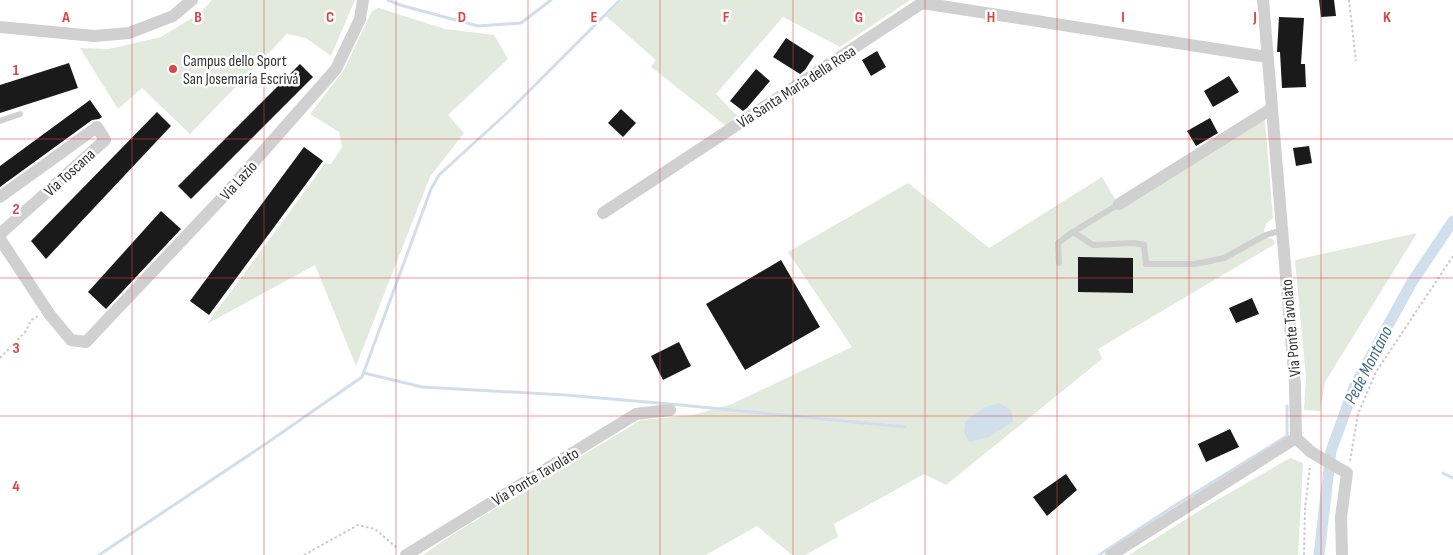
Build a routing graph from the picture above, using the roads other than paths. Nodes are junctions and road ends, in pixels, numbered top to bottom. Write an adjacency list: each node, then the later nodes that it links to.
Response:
1 (192, 0): 4 (street)
2 (363, 0): 15 (street, Via Lazio)
3 (1263, 0): 5 (street, Via Ponte Tavolato)
4 (0, 27)
5 (1267, 57): 6 (street, Via Ponte Tavolato); 11 (street, Via Santa Maria della Rosa)
6 (1271, 110): 10 (street); 12 (street, Via Ponte Tavolato)
7 (20, 114): 8 (lane)
8 (0, 121)
9 (0, 197): 14 (street, Via Toscana)
10 (1119, 204): 13 (lane)
11 (603, 213)
12 (1282, 230): 13 (lane); 18 (street, Via Ponte Tavolato)
13 (1073, 232): 16 (lane)
14 (0, 234)
15 (0, 239)
16 (1059, 263)
17 (670, 410): 19 (street, Via Ponte Tavolato)
18 (1296, 438): 20 (street); 21 (street)
19 (401, 552)
20 (1111, 555)
21 (1342, 555)

